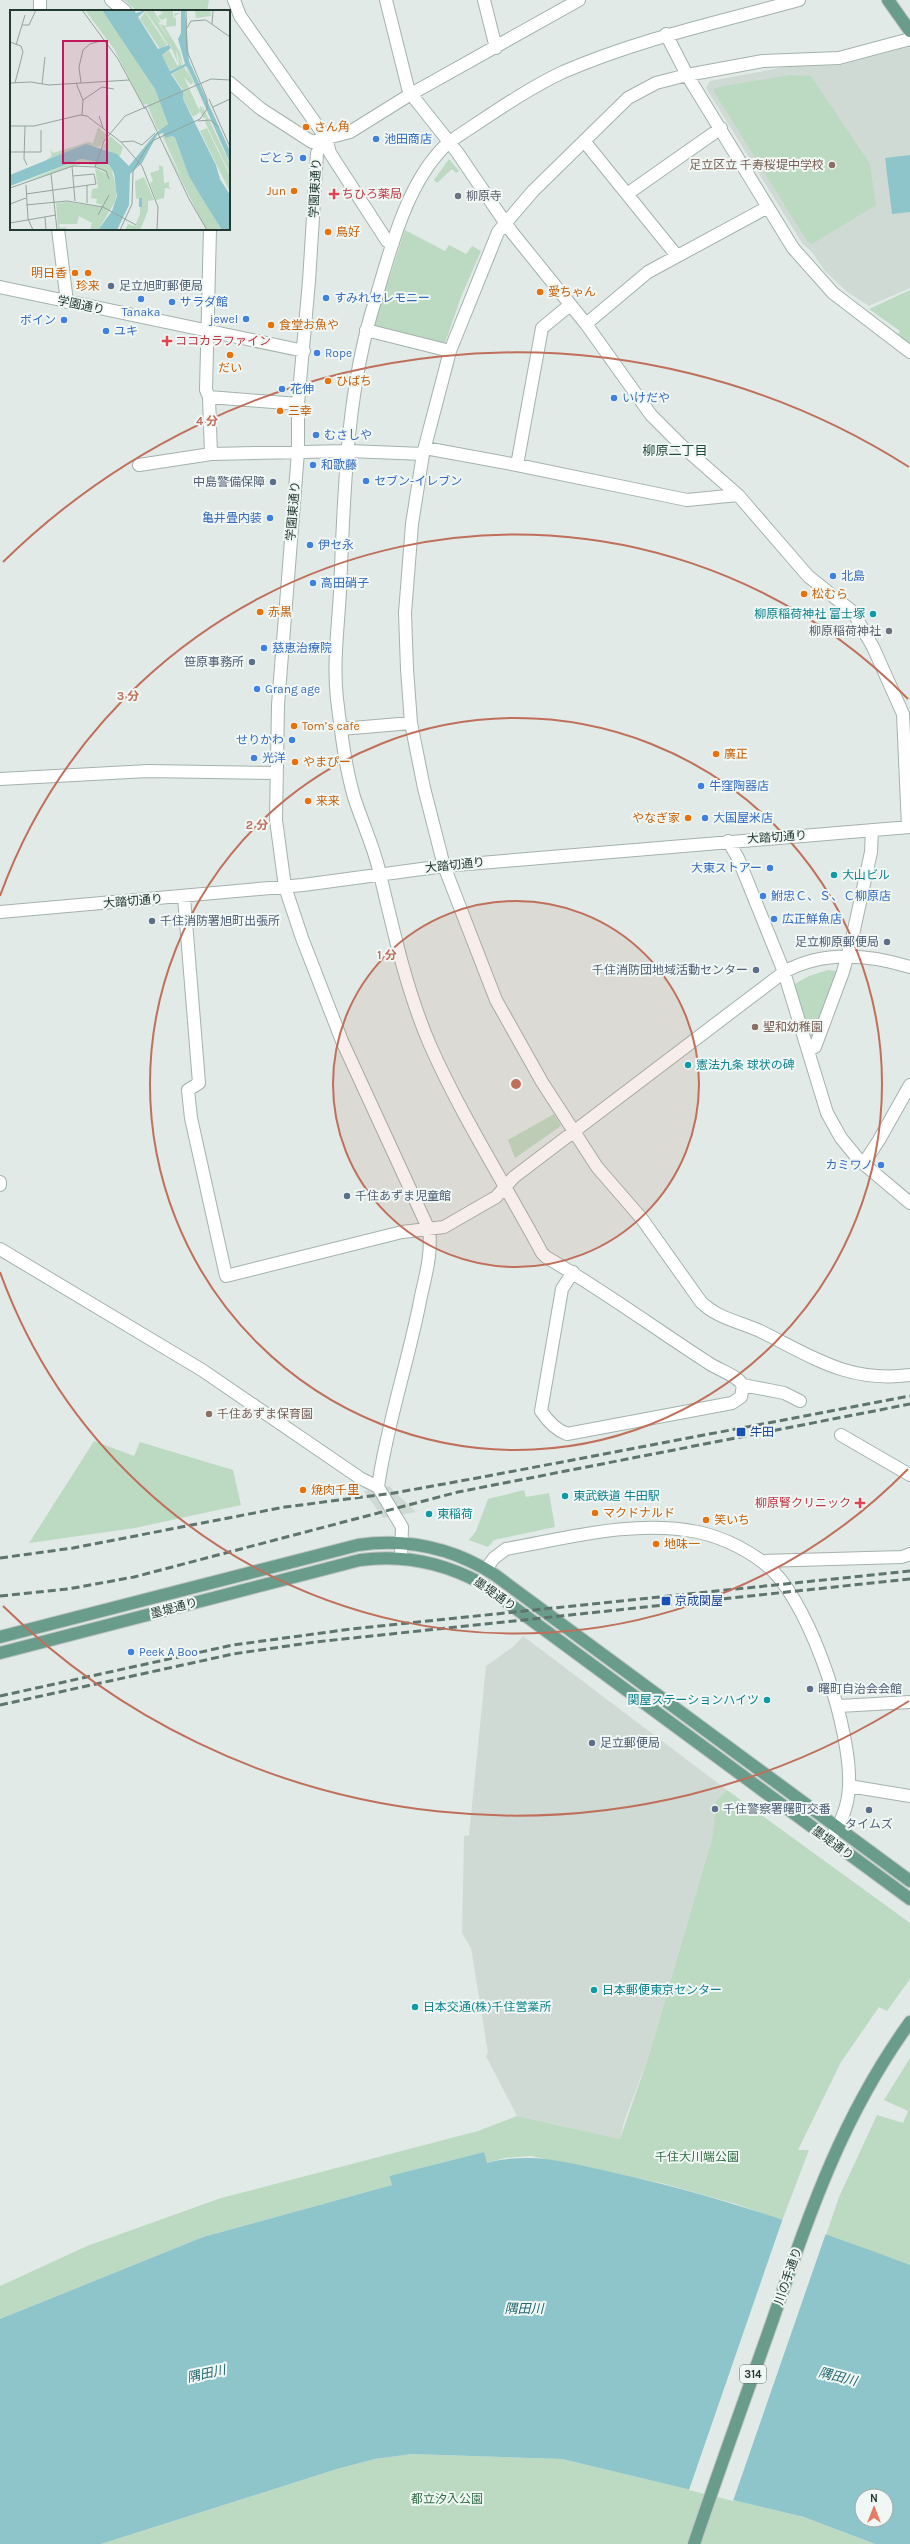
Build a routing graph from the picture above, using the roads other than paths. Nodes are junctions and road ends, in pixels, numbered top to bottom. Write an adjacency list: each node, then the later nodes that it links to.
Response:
1 (112, 0): 9 (street)
2 (234, 0): 18 (street)
3 (386, 0): 16 (street)
4 (484, 0): 13 (street)
5 (579, 0): 13 (street)
6 (798, 0): 8 (street)
7 (888, 0): 10 (main road)
8 (784, 2): 11 (street)
9 (124, 10)
10 (910, 31)
11 (666, 34): 14 (street); 20 (street)
12 (910, 39): 14 (street)
13 (496, 48): 16 (street)
14 (687, 75): 17 (street); 19 (street)
15 (230, 83): 18 (street)
16 (412, 94): 18 (street); 20 (street)
17 (721, 128): 21 (street); 22 (street)
18 (326, 138): 26 (street); 34 (street, 学園東通り)
19 (584, 141): 21 (street); 23 (street)
20 (449, 142): 23 (street); 26 (street)
21 (627, 194): 27 (street)
22 (768, 207): 27 (street); 36 (street)
23 (505, 222): 30 (street); 35 (street)
24 (58, 230): 29 (street)
25 (210, 230): 33 (street)
26 (393, 243): 32 (street)
27 (677, 256): 31 (street)
28 (0, 288): 29 (street, 学園通り)
29 (67, 302): 33 (street, 学園通り)
30 (570, 305): 31 (street); 44 (street)
31 (586, 324): 45 (street)
32 (366, 330): 35 (street); 39 (street)
33 (208, 332): 34 (street, 学園通り); 37 (street)
34 (304, 351): 38 (street, 学園東通り)
35 (450, 351): 40 (street)
36 (910, 352)
37 (209, 397): 38 (street); 42 (street)
38 (298, 404): 41 (street, 学園東通り)
39 (349, 451): 40 (street); 41 (street); 47 (street)
40 (424, 451): 44 (street); 46 (street)
41 (298, 452): 42 (street); 48 (street, 学園東通り)
42 (211, 454): 43 (street)
43 (139, 465)
44 (517, 465): 45 (street)
45 (738, 495): 50 (street)
46 (411, 723): 47 (street); 53 (street)
47 (341, 729): 54 (street)
48 (276, 772): 49 (street); 55 (street, 学園東通り)
49 (0, 779)
50 (909, 827): 51 (street, 大踏切通り)
51 (872, 830): 52 (street, 大踏切通り); 58 (street)
52 (728, 841): 53 (street, 大踏切通り); 60 (street)
53 (444, 866): 54 (street, 大踏切通り); 63 (street)
54 (380, 876): 55 (street, 大踏切通り); 65 (street)
55 (285, 887): 56 (street, 大踏切通り); 67 (street, 学園東通り)
56 (184, 897): 57 (street, 大踏切通り); 67 (street)
57 (0, 912)
58 (848, 957): 59 (street); 60 (street); 61 (street)
59 (910, 967)
60 (784, 972): 61 (street); 63 (street)
61 (809, 1050): 64 (street)
62 (910, 1085): 64 (street)
63 (575, 1131): 65 (street); 70 (street)
64 (864, 1163): 66 (street)
65 (505, 1186): 67 (street); 69 (street)
66 (910, 1203)
67 (429, 1230): 75 (street)
68 (0, 1249): 75 (street)
69 (573, 1272): 71 (street); 71 (street)
70 (910, 1375)
71 (743, 1385): 72 (street)
72 (800, 1401)
73 (841, 1435): 74 (street)
74 (910, 1475)
75 (378, 1487): 76 (street)
76 (402, 1543): 78 (street); 80 (main road, 墨堤通り); 81 (main road, 墨堤通り)
77 (910, 1554): 79 (street)
78 (401, 1558): 82 (main road, 墨堤通り); 88 (main road, 墨堤通り)
79 (761, 1561): 80 (street); 84 (street)
80 (486, 1569): 87 (main road, 墨堤通り)
81 (0, 1637)
82 (0, 1653)
83 (910, 1702): 84 (street)
84 (839, 1706): 85 (street)
85 (849, 1786): 86 (street); 87 (street)
86 (910, 1796)
87 (838, 1828): 88 (street); 89 (main road, 墨堤通り)
88 (829, 1840): 90 (main road, 墨堤通り)
89 (910, 1881)
90 (910, 1900)
91 (910, 2022): 92 (main road, 川の手通り / 314)
92 (694, 2543)

